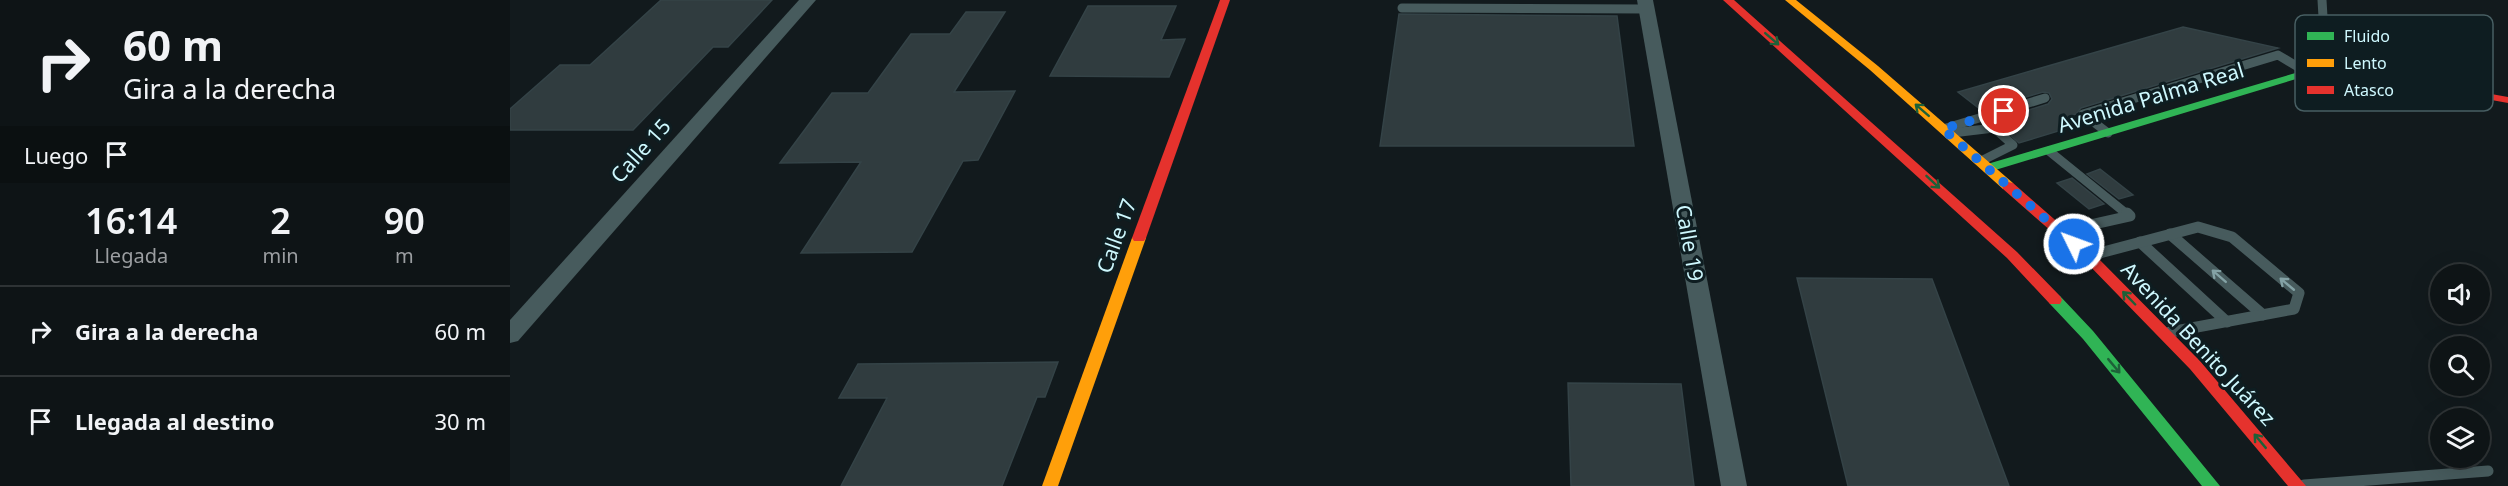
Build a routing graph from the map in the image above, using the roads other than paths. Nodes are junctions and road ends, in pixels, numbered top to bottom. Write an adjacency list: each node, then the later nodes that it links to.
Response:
1 (807, 0): 25 (street, Calle 15)
2 (1225, 0): 27 (main road, Calle 17)
3 (1728, 0): 29 (main road, one-way to 29)
4 (1790, 0): 14 (main road, Avenida Benito Juárez, one-way to 4)
5 (2322, 0): 8 (lane)
6 (1646, 4): 7 (lane); 28 (street, Calle 19)
7 (1402, 8)
8 (2323, 15)
9 (2295, 65): 15 (lane)
10 (2295, 77): 15 (main road, Avenida Palma Real)
11 (2493, 97): 13 (main road)
12 (2044, 98): 14 (lane)
13 (2508, 100)
14 (1946, 131): 17 (main road, Avenida Benito Juárez); 17 (lane)
15 (2108, 133): 16 (main road, Avenida Palma Real)
16 (2049, 151): 17 (main road, Avenida Palma Real); 18 (lane)
17 (1984, 165): 18 (main road, Avenida Benito Juárez)
18 (2060, 231): 21 (main road, Avenida Benito Juárez)
19 (2170, 234): 20 (lane); 22 (lane, one-way to 19); 22 (lane, one-way to 19)
20 (2140, 242): 21 (lane); 23 (lane)
21 (2088, 256): 24 (main road, Avenida Benito Juárez, one-way to 21)
22 (2263, 315): 23 (lane)
23 (2227, 322): 24 (lane)
24 (2164, 334): 30 (main road, Avenida Benito Juárez, one-way to 24)
25 (510, 335)
26 (2488, 471): 30 (lane)
27 (1050, 486)
28 (1734, 486)
29 (2212, 486)
30 (2298, 486)

